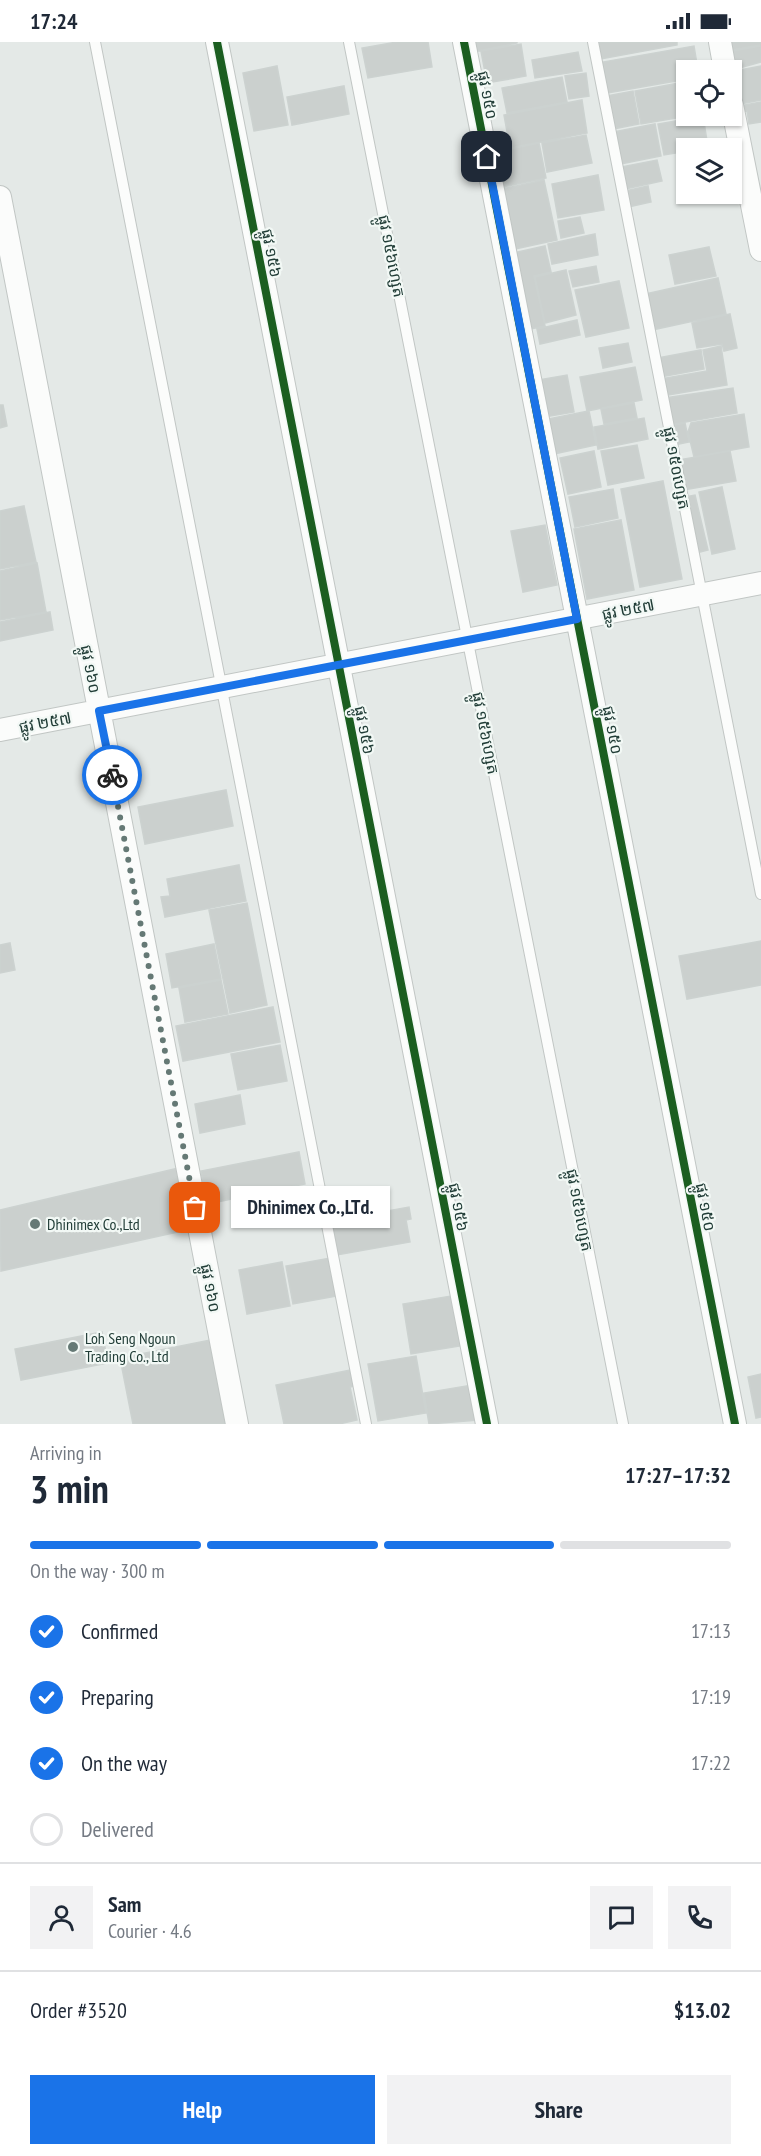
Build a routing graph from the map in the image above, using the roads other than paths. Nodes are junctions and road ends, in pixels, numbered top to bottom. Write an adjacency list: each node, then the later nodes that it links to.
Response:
1 (95, 42): 17 (lane)
2 (217, 42): 16 (street, ផ្លូវ ១៥៦)
3 (349, 42): 15 (lane, ផ្លូវ ១៥៦ហ្សេត)
4 (464, 42): 14 (street, ផ្លូវ ១៥០)
5 (593, 42): 13 (lane, ផ្លូវ ១៥០ហ្សេត)
6 (720, 42): 7 (street)
7 (723, 60)
8 (741, 126): 9 (street)
9 (751, 150): 11 (street)
10 (0, 197): 18 (street, ផ្លូវ ១៦០)
11 (761, 250)
12 (761, 583): 13 (street, ផ្លូវ ២៥៧)
13 (702, 594): 14 (street, ផ្លូវ ២៥៧); 20 (lane, ផ្លូវ ១៥០ហ្សេត)
14 (577, 619): 15 (street, ផ្លូវ ២៥៧); 25 (street, ផ្លូវ ១៥០)
15 (467, 640): 16 (street, ផ្លូវ ២៥៧); 24 (lane, ផ្លូវ ១៥៦ហ្សេត)
16 (339, 665): 17 (street, ផ្លូវ ២៥៧); 23 (street, ផ្លូវ ១៥៦)
17 (222, 687): 18 (street, ផ្លូវ ២៥៧); 22 (lane)
18 (99, 711): 19 (street, ផ្លូវ ២៥៧); 21 (street, ផ្លូវ ១៦០)
19 (0, 730)
20 (761, 894)
21 (237, 1424)
22 (366, 1424)
23 (487, 1424)
24 (623, 1424)
25 (735, 1424)

